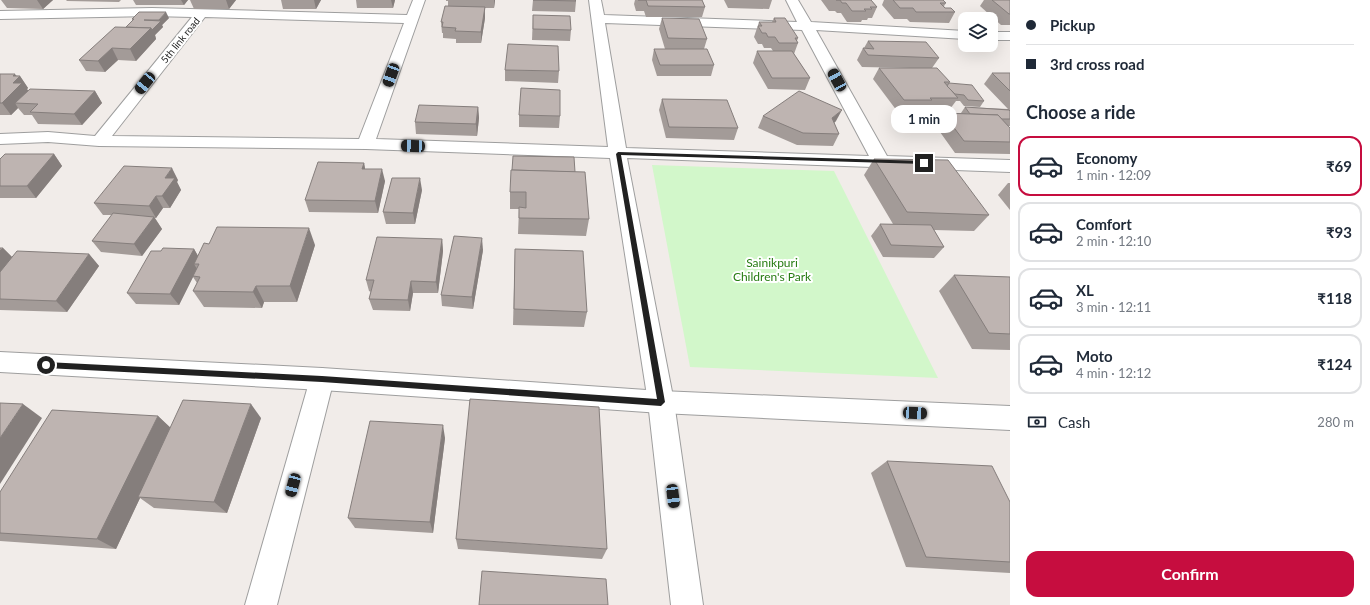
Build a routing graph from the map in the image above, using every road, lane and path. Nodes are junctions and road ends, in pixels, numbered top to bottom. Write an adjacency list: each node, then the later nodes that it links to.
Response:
1 (419, 0): 6 (street)
2 (792, 0): 7 (street)
3 (597, 10): 7 (street); 14 (street)
4 (201, 14): 5 (street); 6 (street); 12 (street, 5th link road)
5 (0, 15)
6 (412, 19): 13 (street)
7 (807, 26): 8 (street); 15 (street)
8 (958, 35)
9 (998, 36): 10 (street)
10 (1010, 36)
11 (0, 139): 12 (street)
12 (98, 140): 13 (street)
13 (366, 144): 14 (street)
14 (618, 154): 15 (street); 19 (street)
15 (881, 161): 16 (street)
16 (1010, 166)
17 (0, 362): 18 (street)
18 (322, 379): 19 (street); 21 (street)
19 (661, 402): 20 (street); 22 (street)
20 (1010, 418)
21 (261, 605)
22 (686, 605)

